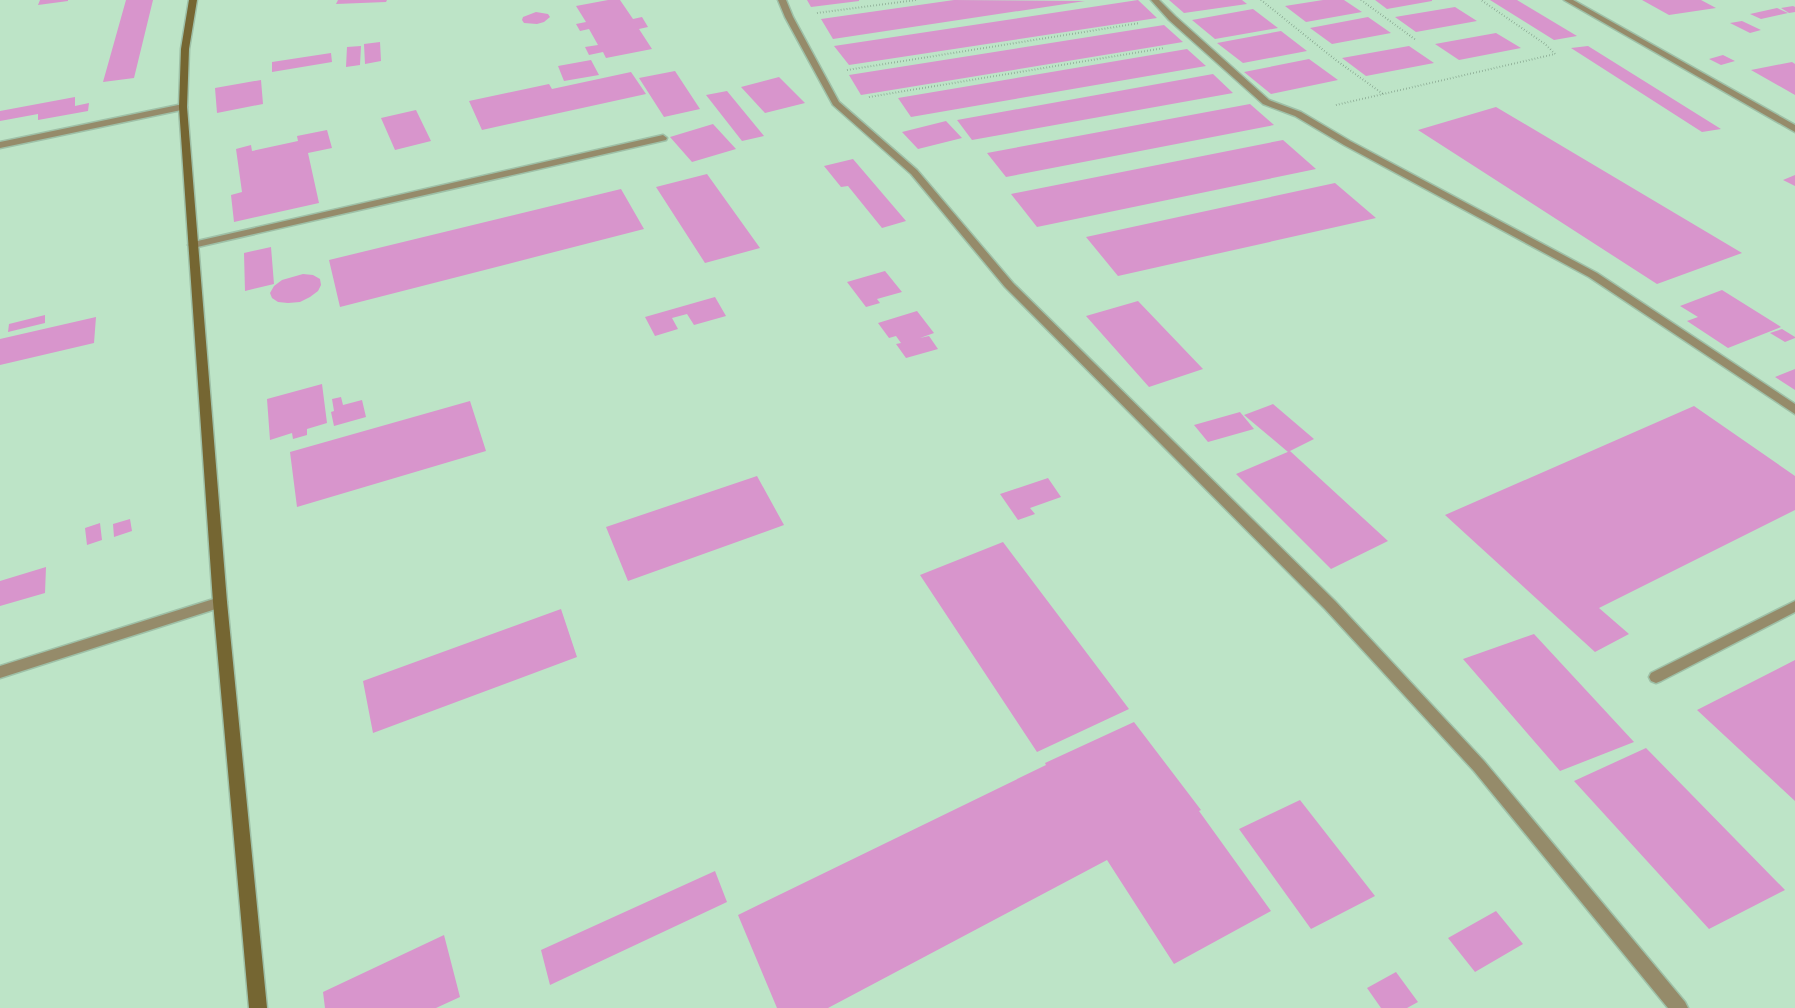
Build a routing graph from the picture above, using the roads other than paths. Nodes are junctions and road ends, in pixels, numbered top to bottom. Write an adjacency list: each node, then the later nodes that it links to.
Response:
1 (193, 0): 5 (main road)
2 (782, 0): 16 (street)
3 (1155, 0): 10 (street)
4 (1568, 0): 6 (street)
5 (183, 107): 8 (street); 9 (main road)
6 (1795, 129)
7 (663, 138): 9 (street)
8 (0, 145)
9 (193, 245): 11 (main road)
10 (1795, 410)
11 (220, 602): 13 (street); 15 (main road)
12 (1795, 606): 14 (street)
13 (0, 672)
14 (1656, 677)
15 (258, 1008)
16 (1679, 1008)

